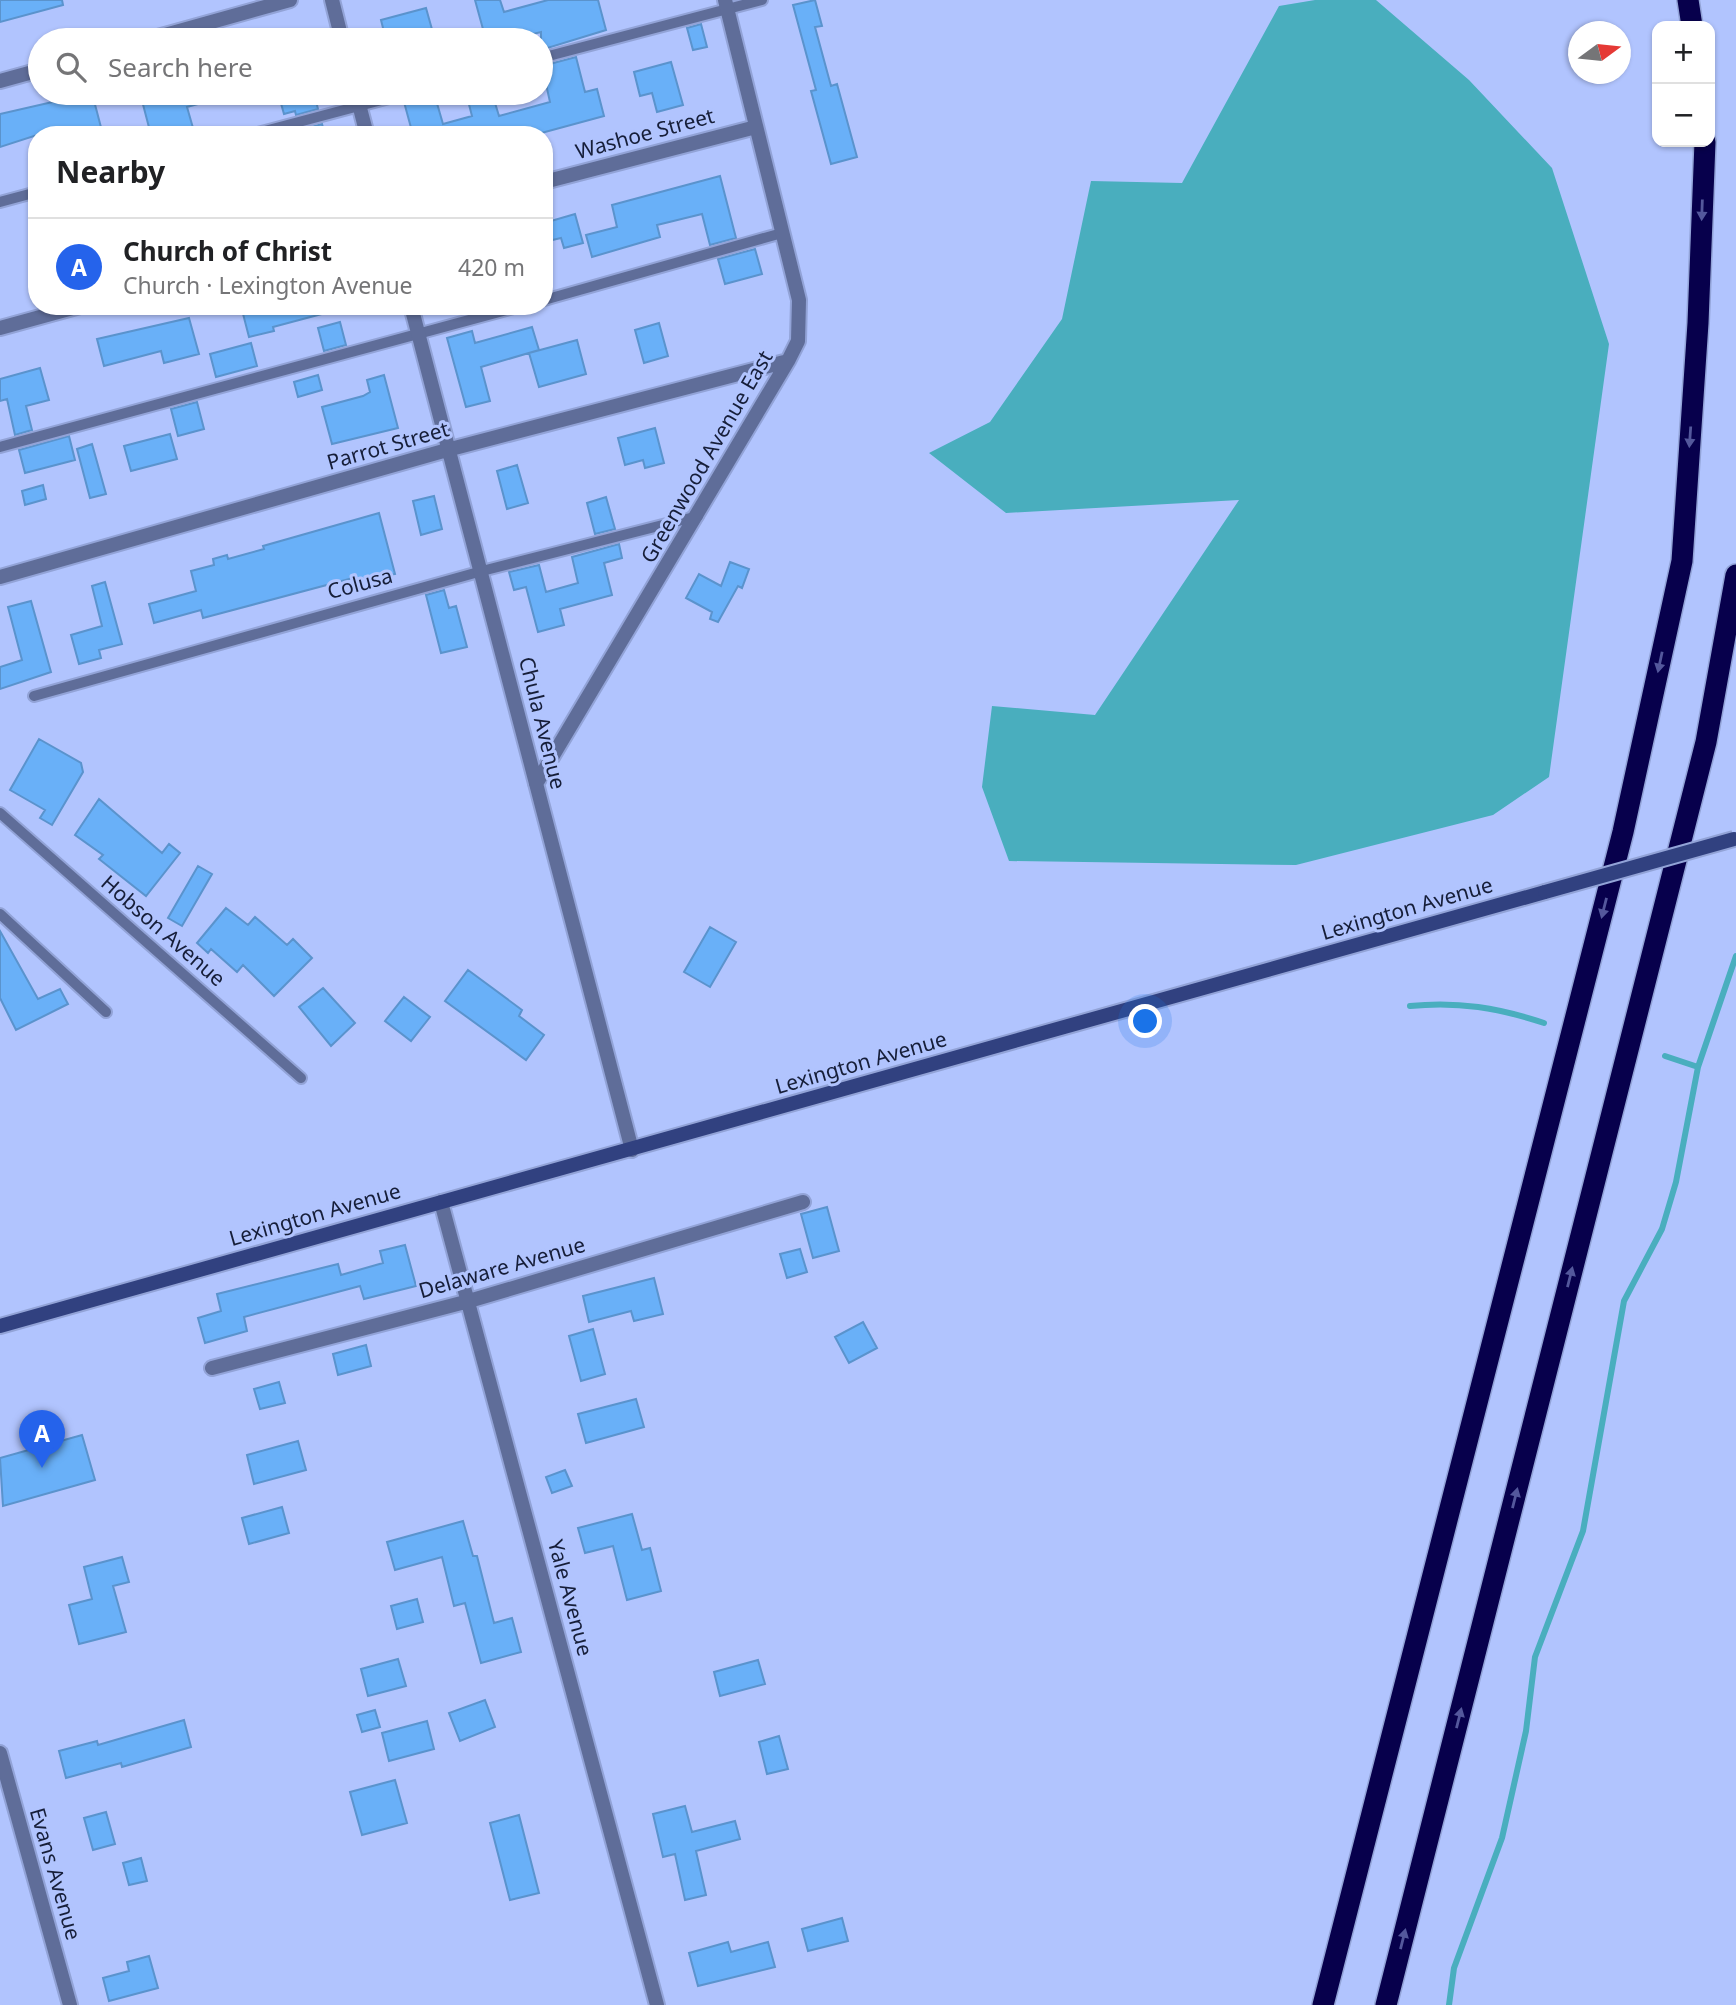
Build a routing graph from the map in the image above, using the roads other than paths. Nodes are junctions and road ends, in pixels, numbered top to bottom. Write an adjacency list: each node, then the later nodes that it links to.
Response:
1 (290, 0): 7 (street)
2 (332, 0): 8 (street)
3 (762, 0): 5 (lane)
4 (1688, 0): 6 (highway)
5 (726, 5): 9 (lane); 16 (street, Greenwood Avenue East)
6 (1691, 21)
7 (190, 28)
8 (339, 28)
9 (553, 55)
10 (28, 73): 11 (street)
11 (0, 81)
12 (340, 105): 14 (lane)
13 (360, 105): 15 (street)
14 (277, 126)
15 (365, 126)
16 (755, 127): 18 (street, Washoe Street); 21 (street, Greenwood Avenue East)
17 (1705, 147): 51 (highway, one-way to 51)
18 (553, 180)
19 (28, 194): 20 (lane)
20 (0, 202)
21 (782, 233): 22 (lane); 28 (street, Greenwood Avenue East)
22 (553, 297)
23 (47, 315): 26 (street)
24 (413, 315): 27 (street, Chula Avenue)
25 (490, 315): 27 (lane)
26 (0, 328)
27 (418, 335): 29 (lane); 30 (street, Chula Avenue)
28 (788, 361): 30 (street, Parrot Street); 31 (street, Greenwood Avenue East)
29 (0, 447)
30 (447, 450): 32 (street, Chula Avenue); 34 (street, Parrot Street)
31 (698, 516): 32 (lane, Colusa); 36 (street, Greenwood Avenue East)
32 (482, 571): 35 (lane, Colusa); 36 (street, Chula Avenue)
33 (1736, 575): 52 (highway, one-way to 33)
34 (0, 577)
35 (34, 696)
36 (536, 785): 42 (street, Chula Avenue)
37 (0, 813): 41 (lane, Hobson Avenue)
38 (1735, 839): 42 (street, Lexington Avenue, bridge)
39 (0, 914): 40 (lane)
40 (106, 1012)
41 (301, 1078)
42 (632, 1150): 43 (street, Lexington Avenue)
43 (440, 1202): 45 (street, Yale Avenue); 46 (street, Lexington Avenue)
44 (803, 1202): 45 (street, Delaware Avenue)
45 (469, 1301): 47 (street, Delaware Avenue); 50 (street, Yale Avenue)
46 (0, 1325)
47 (212, 1368)
48 (0, 1753): 49 (street, Evans Avenue)
49 (70, 2005)
50 (657, 2005)
51 (1324, 2005)
52 (1386, 2005)

